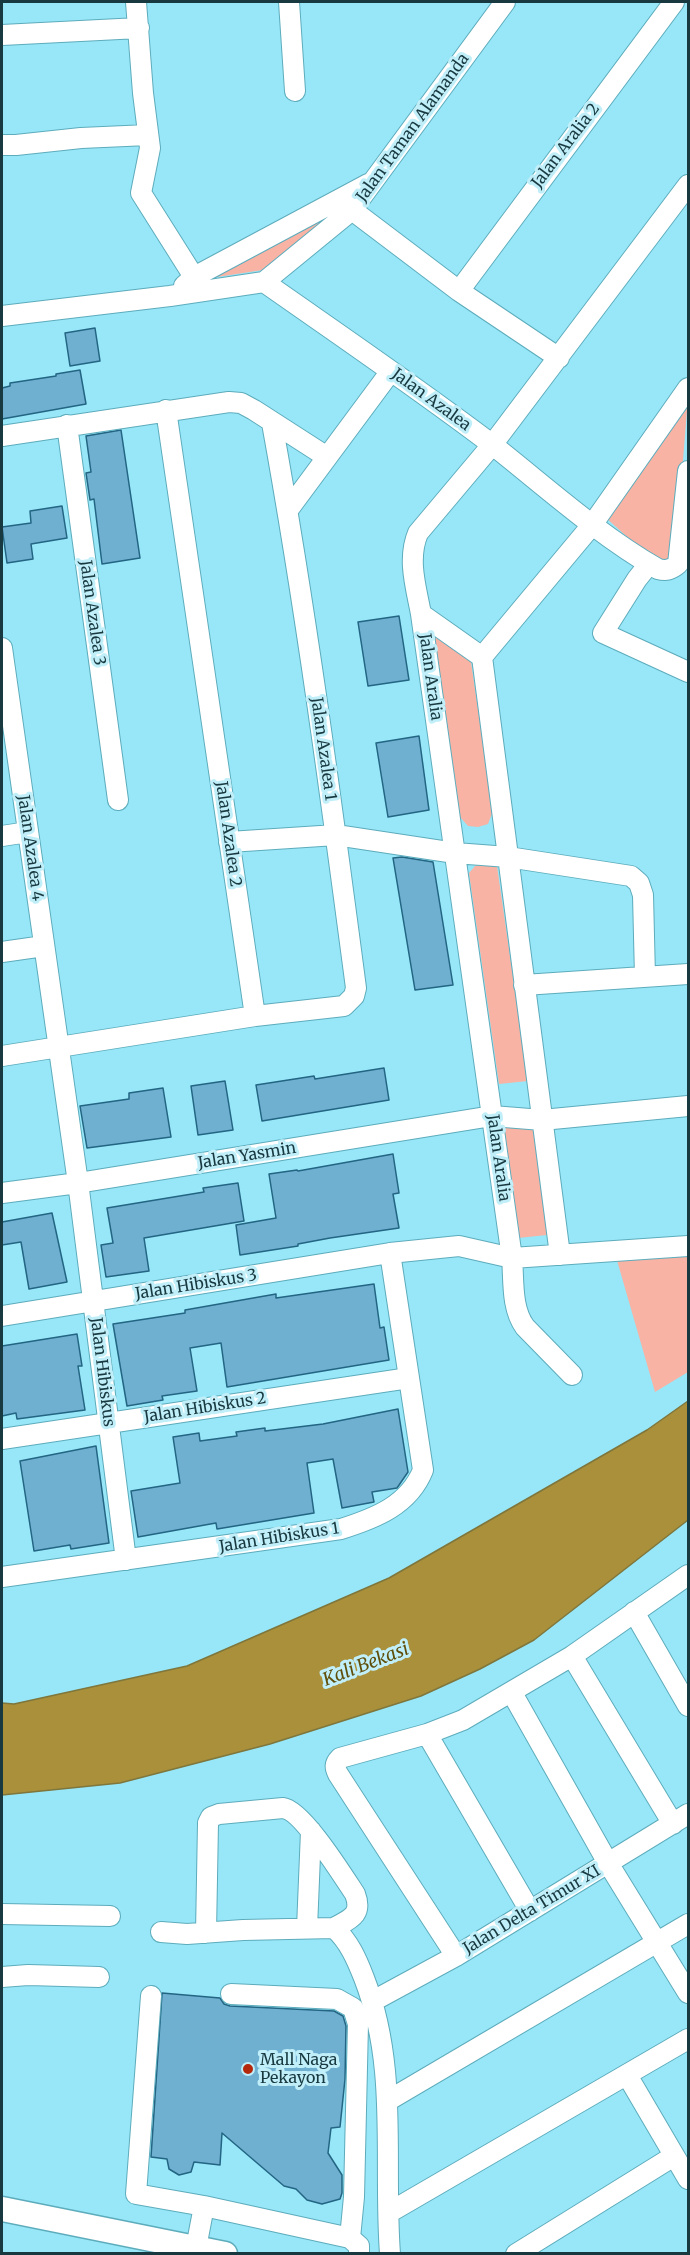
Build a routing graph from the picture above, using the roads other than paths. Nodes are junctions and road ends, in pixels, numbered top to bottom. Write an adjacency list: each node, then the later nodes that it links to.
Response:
1 (136, 2): 5 (street)
2 (289, 2): 7 (street)
3 (505, 2): 10 (street, Jalan Taman Alamanda)
4 (674, 2): 15 (street, Jalan Aralia 2)
5 (139, 28): 6 (street); 8 (street)
6 (2, 35)
7 (295, 92)
8 (148, 135): 9 (street); 13 (street)
9 (2, 145)
10 (376, 180): 12 (street, Jalan Taman Alamanda); 13 (street)
11 (688, 185): 18 (street, Jalan Aralia)
12 (352, 210): 14 (street, Jalan Taman Alamanda); 15 (street)
13 (194, 277): 16 (street)
14 (264, 282): 16 (street); 19 (street, Jalan Azalea)
15 (459, 291): 18 (street)
16 (170, 296): 17 (street)
17 (2, 316)
18 (559, 358): 25 (street, Jalan Aralia)
19 (391, 371): 25 (street, Jalan Azalea); 26 (street)
20 (688, 388): 29 (street)
21 (166, 410): 22 (street); 23 (street); 40 (street, Jalan Azalea 2)
22 (272, 423): 26 (street); 28 (street, Jalan Azalea 1)
23 (67, 425): 24 (street); 36 (street, Jalan Azalea 3)
24 (2, 436)
25 (492, 445): 29 (street, Jalan Azalea); 31 (street, Jalan Aralia)
26 (327, 457): 28 (street)
27 (688, 471): 30 (street)
28 (288, 510): 38 (street, Jalan Azalea 1)
29 (592, 525): 30 (street, Jalan Azalea); 33 (street)
30 (649, 564): 34 (street)
31 (421, 614): 33 (street); 41 (street, Jalan Aralia)
32 (2, 648): 35 (street, Jalan Azalea 4)
33 (483, 657): 42 (street)
34 (688, 672)
35 (7, 723): 37 (street, Jalan Azalea 4)
36 (118, 800)
37 (28, 832): 39 (street); 43 (street, Jalan Azalea 4)
38 (336, 835): 40 (street); 41 (street); 48 (street, Jalan Azalea 1)
39 (2, 836)
40 (229, 842): 48 (street, Jalan Azalea 2)
41 (455, 853): 42 (street); 52 (street, Jalan Aralia)
42 (507, 857): 46 (street); 47 (street)
43 (44, 946): 44 (street); 49 (street, Jalan Azalea 4)
44 (2, 952)
45 (688, 974): 46 (street)
46 (645, 977): 47 (street)
47 (524, 985): 53 (street)
48 (255, 1016): 49 (street)
49 (59, 1048): 50 (street); 54 (street, Jalan Hibiskus)
50 (2, 1056)
51 (688, 1106): 53 (street, Jalan Yasmin)
52 (492, 1116): 53 (street, Jalan Yasmin); 54 (street, Jalan Yasmin); 59 (street, Jalan Aralia)
53 (542, 1120): 58 (street)
54 (78, 1183): 55 (street, Jalan Yasmin); 60 (street, Jalan Hibiskus)
55 (2, 1193)
56 (688, 1246): 58 (street, Jalan Hibiskus 3)
57 (390, 1253): 59 (street, Jalan Hibiskus 3); 60 (street, Jalan Hibiskus 3); 63 (street, Jalan Hibiskus 1)
58 (560, 1256): 59 (street, Jalan Hibiskus 3)
59 (512, 1258): 62 (street, Jalan Aralia)
60 (93, 1302): 61 (street, Jalan Hibiskus 3); 64 (street, Jalan Hibiskus)
61 (2, 1316)
62 (572, 1375)
63 (409, 1378): 64 (street, Jalan Hibiskus 2); 66 (street, Jalan Hibiskus 1)
64 (109, 1422): 65 (street, Jalan Hibiskus 2); 66 (street, Jalan Hibiskus)
65 (2, 1439)
66 (126, 1560): 68 (street, Jalan Hibiskus 1)
67 (688, 1575): 69 (street)
68 (2, 1577)
69 (634, 1612): 70 (street); 72 (street)
70 (572, 1656): 71 (street); 74 (street)
71 (512, 1693): 73 (street); 76 (street)
72 (688, 1706)
73 (427, 1734): 77 (street); 86 (street)
74 (681, 1819): 76 (street, Jalan Delta Timur XI)
75 (311, 1831): 81 (street); 82 (street); 84 (street)
76 (608, 1863): 77 (street, Jalan Delta Timur XI); 85 (street)
77 (530, 1911): 86 (street, Jalan Delta Timur XI)
78 (2, 1914): 79 (street)
79 (110, 1916)
80 (688, 1924): 85 (street)
81 (307, 1928): 82 (street); 84 (street)
82 (334, 1928): 92 (street)
83 (161, 1932): 84 (street)
84 (206, 1933)
85 (657, 1942): 90 (street); 95 (street)
86 (456, 1956): 92 (street, Jalan Delta Timur XI)
87 (2, 1977): 88 (street)
88 (99, 1977)
89 (231, 1994): 101 (street)
90 (688, 1994)
91 (152, 1996): 98 (street)
92 (373, 2001): 95 (street)
93 (688, 2039): 94 (street)
94 (627, 2075): 96 (street); 100 (street)
95 (388, 2100): 100 (street)
96 (674, 2156): 97 (street); 105 (street)
97 (688, 2179)
98 (204, 2206): 101 (street); 102 (street)
99 (2, 2209): 102 (main road)
100 (390, 2212): 104 (street)
101 (354, 2246)
102 (196, 2248): 103 (main road)
103 (225, 2253)
104 (390, 2253)
105 (516, 2253)

